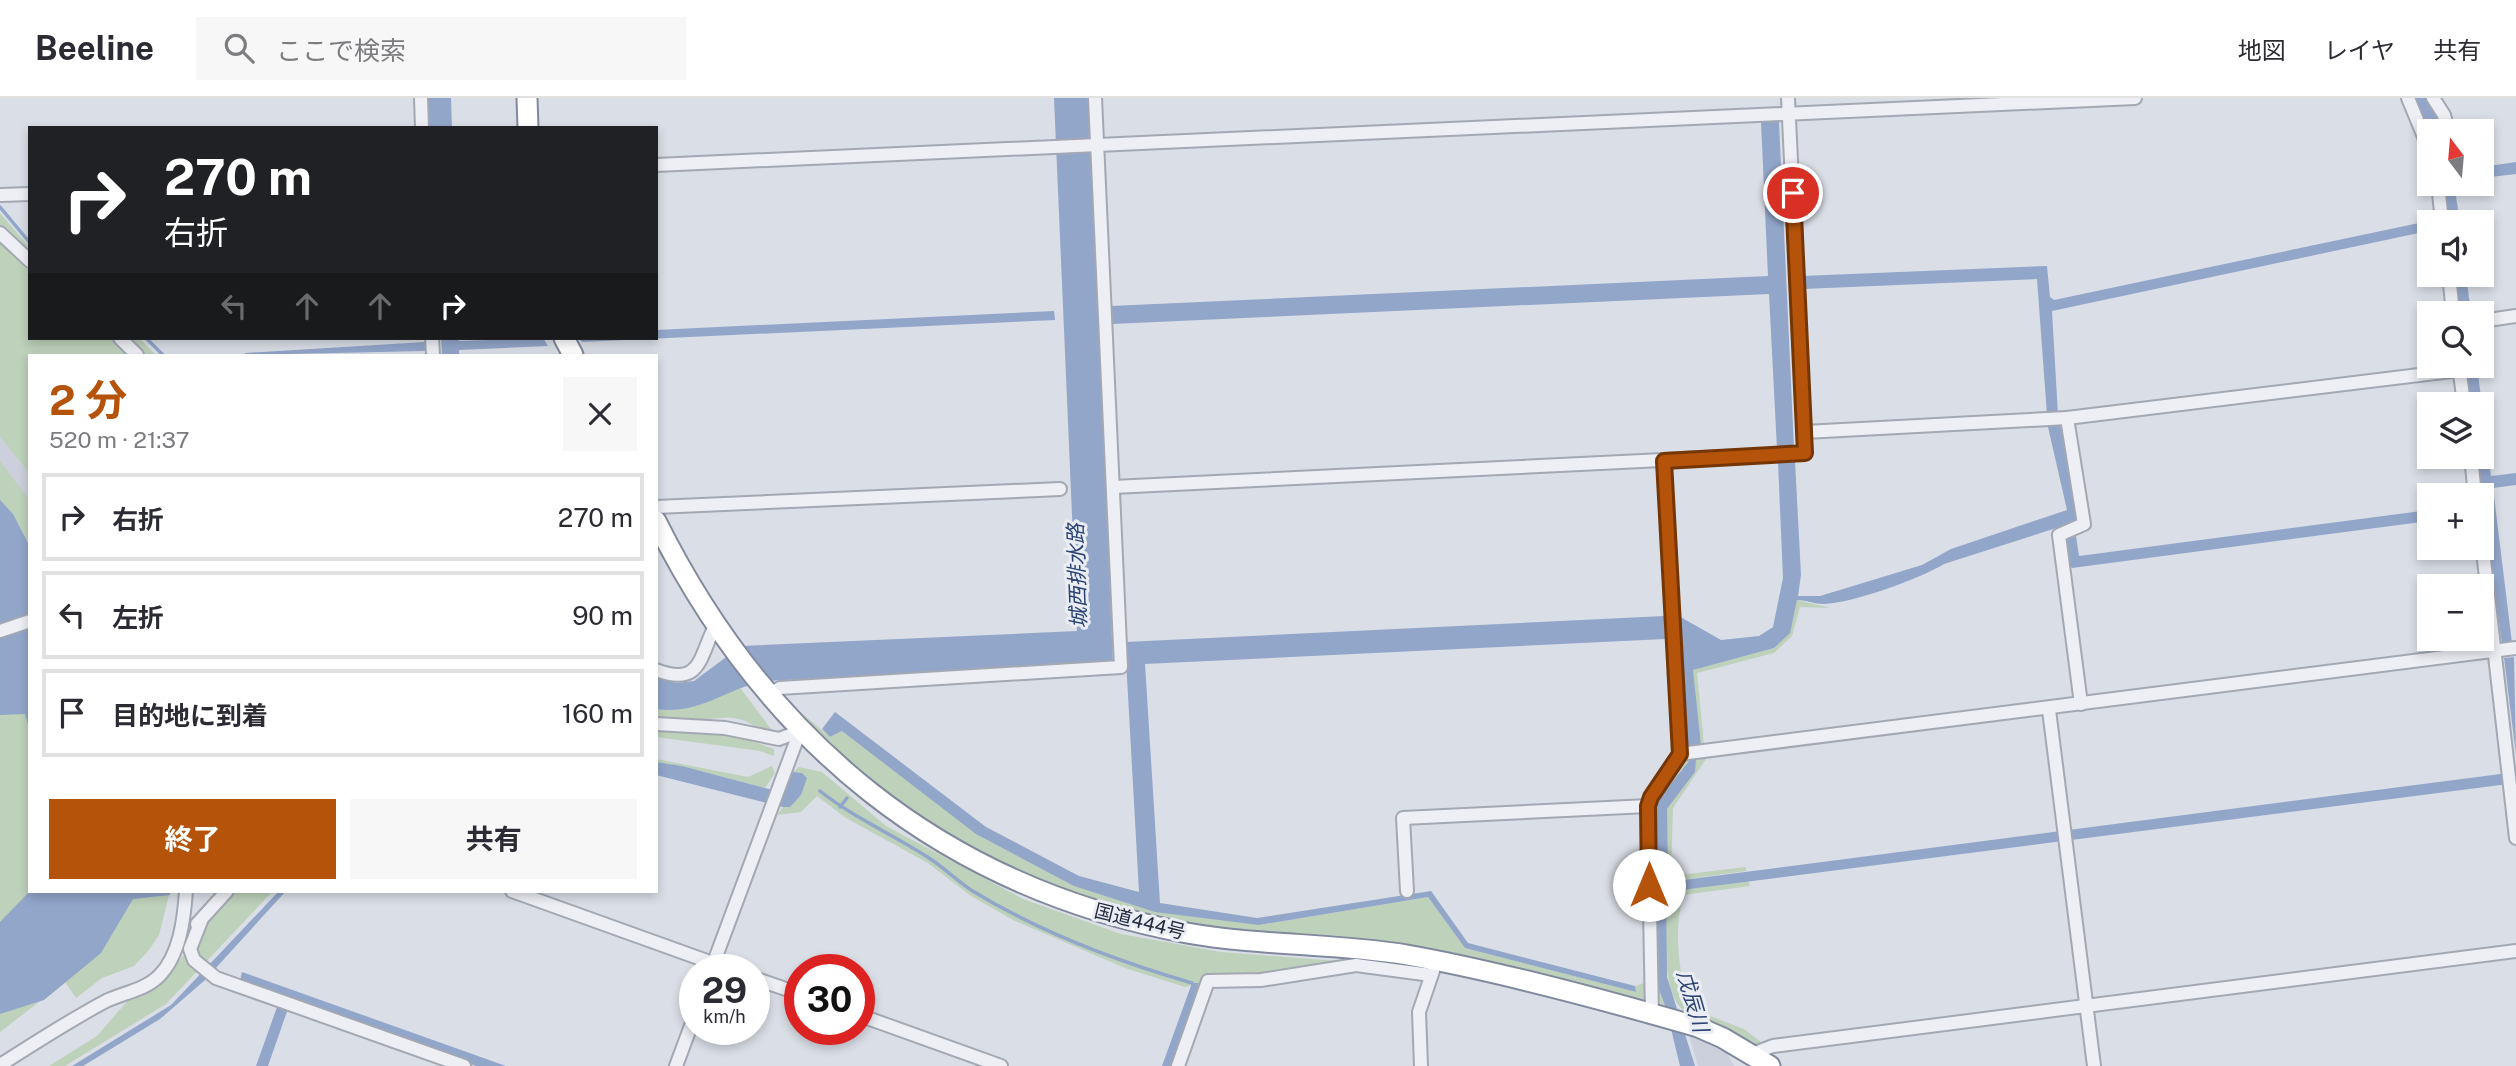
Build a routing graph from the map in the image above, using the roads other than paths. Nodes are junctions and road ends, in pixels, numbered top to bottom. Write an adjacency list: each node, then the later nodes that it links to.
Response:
1 (421, 98): 11 (street)
2 (527, 98): 12 (highway)
3 (1095, 98): 13 (street)
4 (1788, 98): 8 (street)
5 (2135, 98): 8 (street)
6 (2408, 98): 10 (street)
7 (2433, 98): 9 (street)
8 (1789, 113): 13 (street); 25 (street)
9 (2445, 119)
10 (2417, 120)
11 (422, 126)
12 (528, 126)
13 (1095, 145): 14 (street); 27 (street)
14 (658, 165)
15 (28, 194): 16 (street)
16 (1, 195)
17 (0, 233): 18 (street)
18 (28, 259)
19 (2516, 316): 20 (street)
20 (2494, 319)
21 (122, 340): 22 (street)
22 (136, 354)
23 (2417, 373): 24 (street)
24 (2067, 418): 25 (street); 39 (street)
25 (1805, 432): 26 (street)
26 (1664, 461): 27 (street); 43 (street)
27 (1113, 486): 38 (street)
28 (1060, 489): 29 (street)
29 (658, 507)
30 (658, 524): 33 (highway, 国道444号)
31 (28, 622): 32 (street)
32 (0, 631)
33 (720, 633): 37 (street); 38 (highway, 国道444号)
34 (2516, 648): 36 (street)
35 (2493, 651): 39 (street); 45 (street)
36 (2494, 651)
37 (658, 671)
38 (766, 692): 42 (highway, 国道444号)
39 (2081, 704): 40 (street)
40 (2049, 709): 43 (street); 56 (street)
41 (658, 724): 42 (street)
42 (800, 731): 54 (street); 55 (highway, 国道444号)
43 (1680, 754): 44 (street)
44 (1648, 806): 46 (street); 57 (street)
45 (2516, 838)
46 (1407, 891)
47 (186, 893): 51 (street)
48 (225, 893): 50 (street)
49 (517, 893): 53 (street)
50 (201, 920): 51 (street); 62 (street)
51 (177, 941): 61 (street)
52 (2516, 951): 56 (street)
53 (680, 954)
54 (716, 954)
55 (1435, 969): 57 (highway, 国道444号); 65 (street); 66 (street)
56 (2087, 1007): 60 (street); 68 (street)
57 (1652, 1014): 60 (highway, 国道444号)
58 (875, 1021): 64 (street)
59 (684, 1045): 63 (street)
60 (1752, 1054): 67 (highway, 国道444号)
61 (0, 1065)
62 (464, 1066)
63 (676, 1066)
64 (1001, 1066)
65 (1178, 1066)
66 (1420, 1066)
67 (1770, 1066)
68 (2094, 1066)

